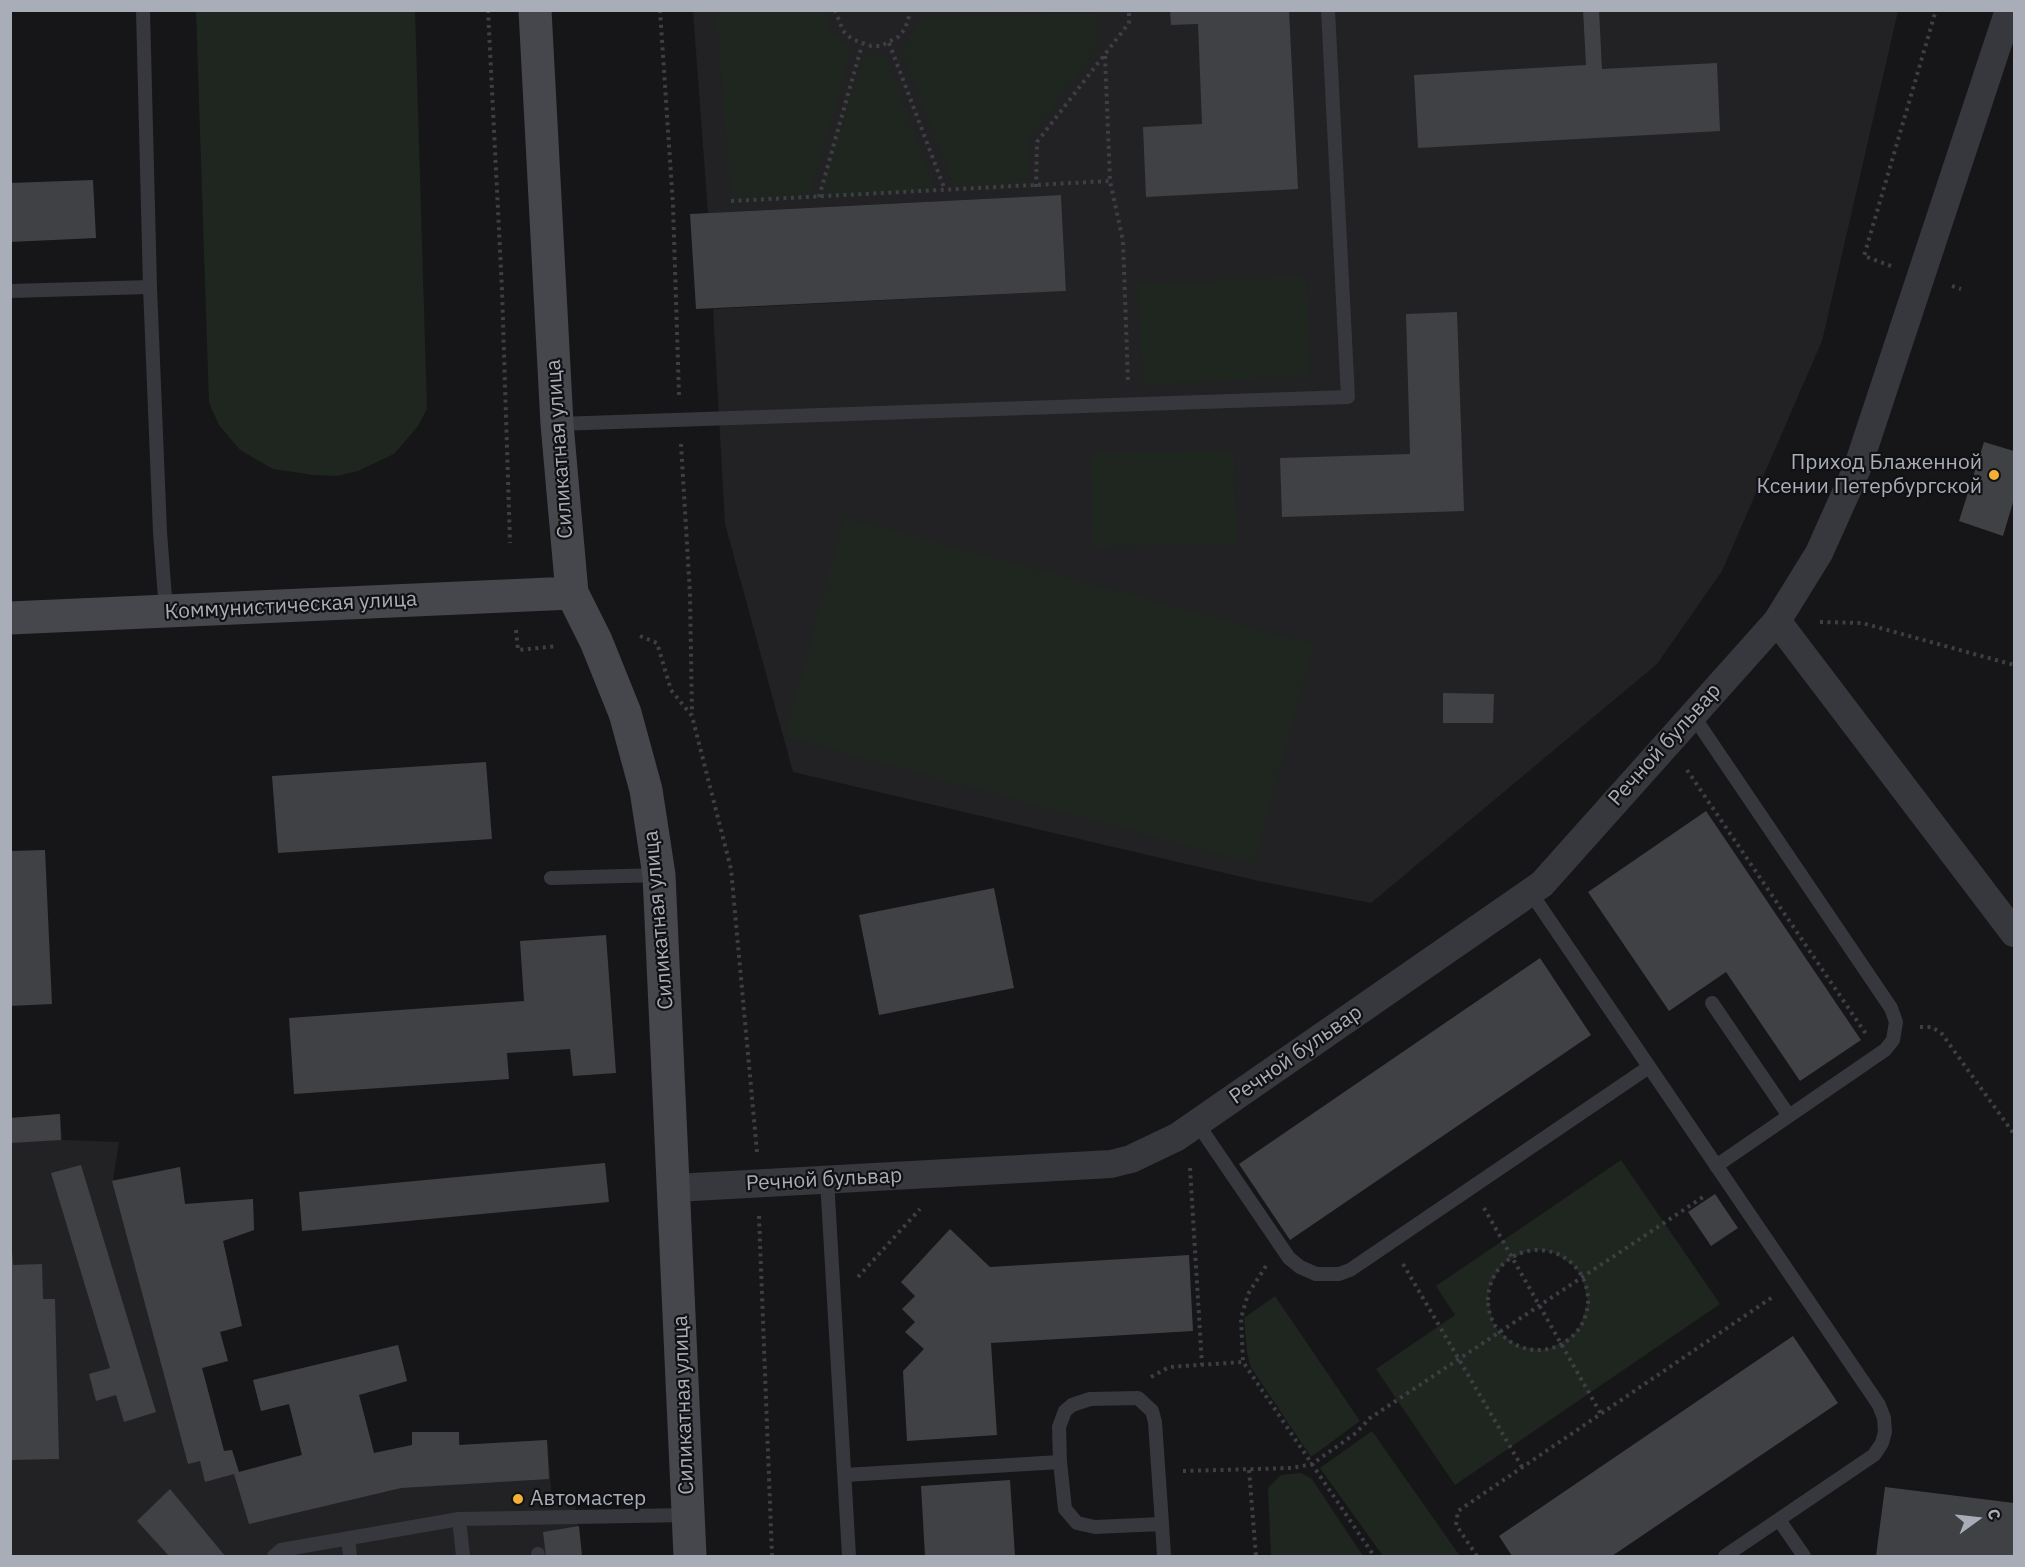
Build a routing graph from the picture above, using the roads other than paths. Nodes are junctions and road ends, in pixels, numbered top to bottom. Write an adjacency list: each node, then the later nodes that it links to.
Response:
1 (143, 10): 5 (lane)
2 (535, 10): 7 (street, Силикатная улица)
3 (1328, 10): 7 (lane)
4 (2008, 10): 11 (street, Речной бульвар)
5 (150, 287): 6 (lane); 9 (lane)
6 (10, 291)
7 (557, 424): 8 (street, Силикатная улица)
8 (572, 594): 9 (street, Коммунистическая улица); 13 (street, Силикатная улица)
9 (166, 612): 10 (street, Коммунистическая улица)
10 (10, 618)
11 (1777, 621): 12 (street, Речной бульвар); 16 (street)
12 (1692, 714): 15 (street, Речной бульвар); 19 (lane)
13 (659, 875): 14 (lane); 23 (street, Силикатная улица)
14 (551, 878)
15 (1531, 893): 18 (lane); 20 (street, Речной бульвар)
16 (2014, 933)
17 (1712, 1003): 19 (lane)
18 (1649, 1067): 20 (lane); 21 (lane)
19 (1789, 1116): 21 (lane)
20 (1197, 1123): 22 (street, Речной бульвар)
21 (1716, 1166): 28 (lane)
22 (827, 1180): 23 (street, Речной бульвар); 25 (lane)
23 (675, 1188): 26 (street, Силикатная улица)
24 (1060, 1462): 25 (lane); 29 (lane); 29 (lane)
25 (845, 1475): 35 (lane)
26 (688, 1515): 27 (lane); 34 (street, Силикатная улица)
27 (459, 1519): 30 (lane); 33 (lane)
28 (1779, 1520): 37 (lane); 38 (lane)
29 (1162, 1524): 36 (lane)
30 (348, 1538): 31 (lane); 32 (lane)
31 (274, 1557)
32 (350, 1557)
33 (463, 1557)
34 (690, 1557)
35 (849, 1557)
36 (1164, 1557)
37 (1725, 1557)
38 (1804, 1557)

